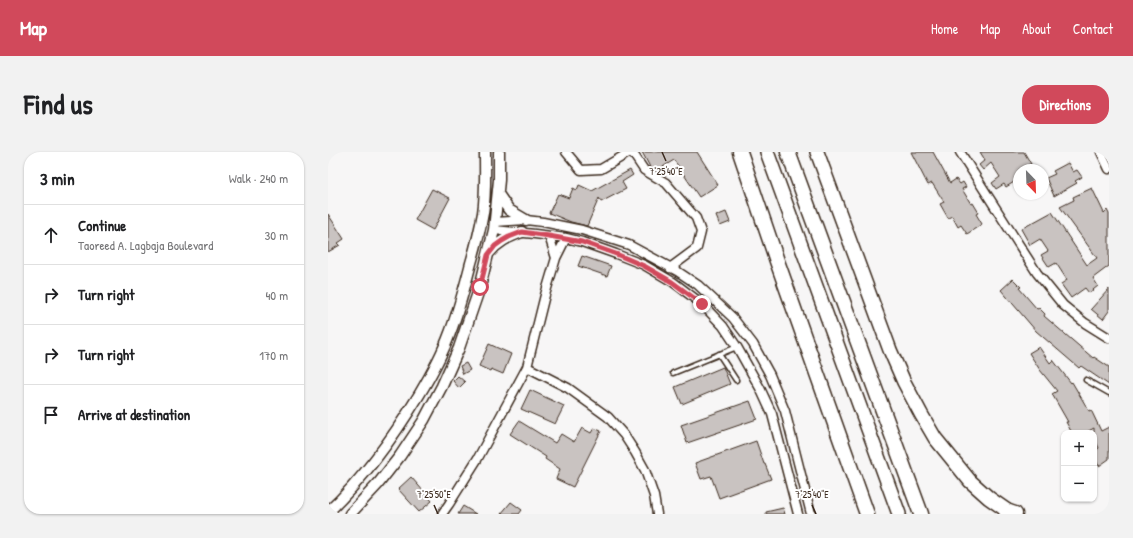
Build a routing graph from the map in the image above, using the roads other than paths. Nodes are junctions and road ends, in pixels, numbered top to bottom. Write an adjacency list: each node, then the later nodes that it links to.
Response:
1 (485, 152): 13 (street)
2 (499, 152): 12 (street)
3 (566, 152): 4 (street)
4 (631, 152): 22 (street)
5 (740, 152): 38 (highway)
6 (767, 152): 39 (main road)
7 (788, 152): 40 (highway)
8 (818, 152): 32 (main road)
9 (960, 152): 23 (street)
10 (1101, 152): 11 (street)
11 (1109, 169)
12 (498, 194): 14 (street); 15 (street)
13 (483, 212): 15 (street); 19 (street)
14 (526, 220): 15 (street); 22 (street)
15 (493, 225): 16 (street); 19 (street); 20 (street)
16 (522, 232): 17 (street); 20 (street)
17 (549, 236): 18 (street); 21 (street)
18 (566, 238): 21 (street); 24 (street)
19 (478, 239): 31 (street)
20 (488, 255): 33 (street)
21 (556, 258): 26 (street)
22 (670, 268): 37 (street)
23 (1109, 338)
24 (737, 347): 25 (lane); 36 (street)
25 (719, 354): 27 (lane); 28 (lane)
26 (528, 367): 34 (street); 35 (street)
27 (673, 373)
28 (736, 380)
29 (1086, 380): 30 (lane)
30 (1109, 393)
31 (328, 512)
32 (1011, 513)
33 (350, 514)
34 (442, 514)
35 (656, 514)
36 (798, 514)
37 (811, 514)
38 (867, 514)
39 (899, 514)
40 (921, 514)

